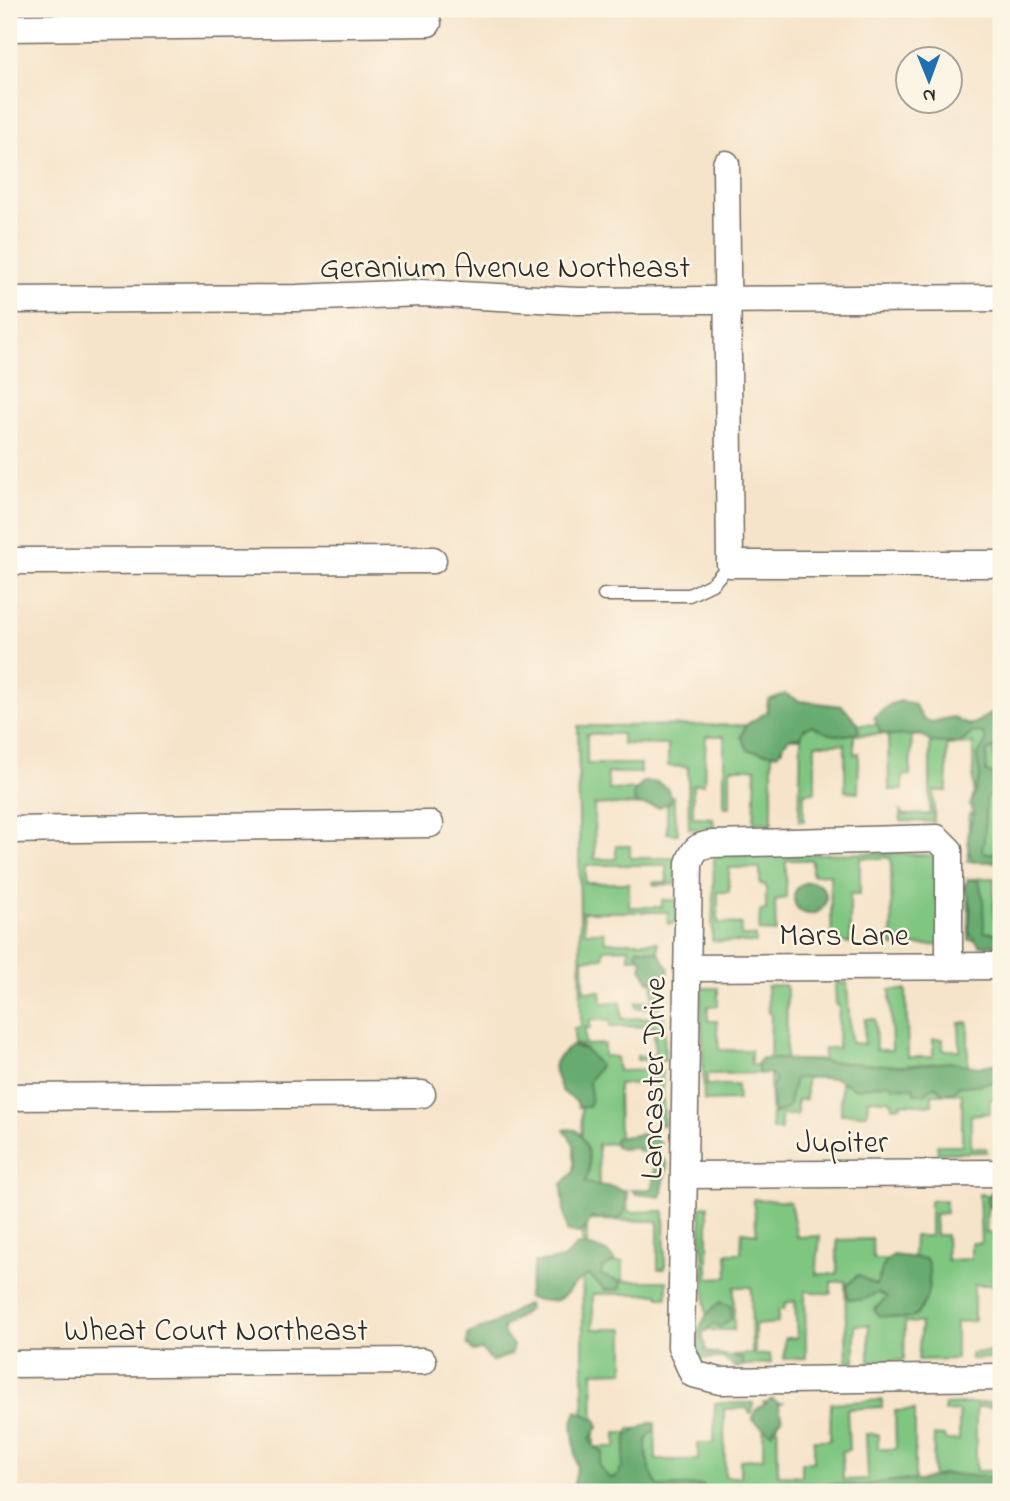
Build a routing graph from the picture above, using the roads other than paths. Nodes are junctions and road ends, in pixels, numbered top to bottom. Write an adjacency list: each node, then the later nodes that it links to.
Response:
1 (428, 23): 2 (street)
2 (9, 28)
3 (726, 164): 6 (street)
4 (1001, 298): 6 (street, Geranium Avenue Northeast)
5 (9, 300): 6 (street, Geranium Avenue Northeast)
6 (727, 301): 9 (street)
7 (433, 560): 8 (street)
8 (9, 561)
9 (730, 564): 10 (street); 11 (lane)
10 (1001, 564)
11 (604, 595)
12 (430, 824): 13 (street)
13 (9, 830)
14 (949, 967): 15 (street, Mars Lane); 16 (street, Mars Lane); 16 (street, Lancaster Drive)
15 (1001, 967)
16 (687, 968): 20 (street, Lancaster Drive)
17 (422, 1094): 18 (street)
18 (9, 1097)
19 (1001, 1173): 20 (street, Jupiter)
20 (684, 1175): 23 (street, Lancaster Drive)
21 (423, 1362): 22 (street, Wheat Court Northeast)
22 (9, 1364)
23 (1001, 1377)

